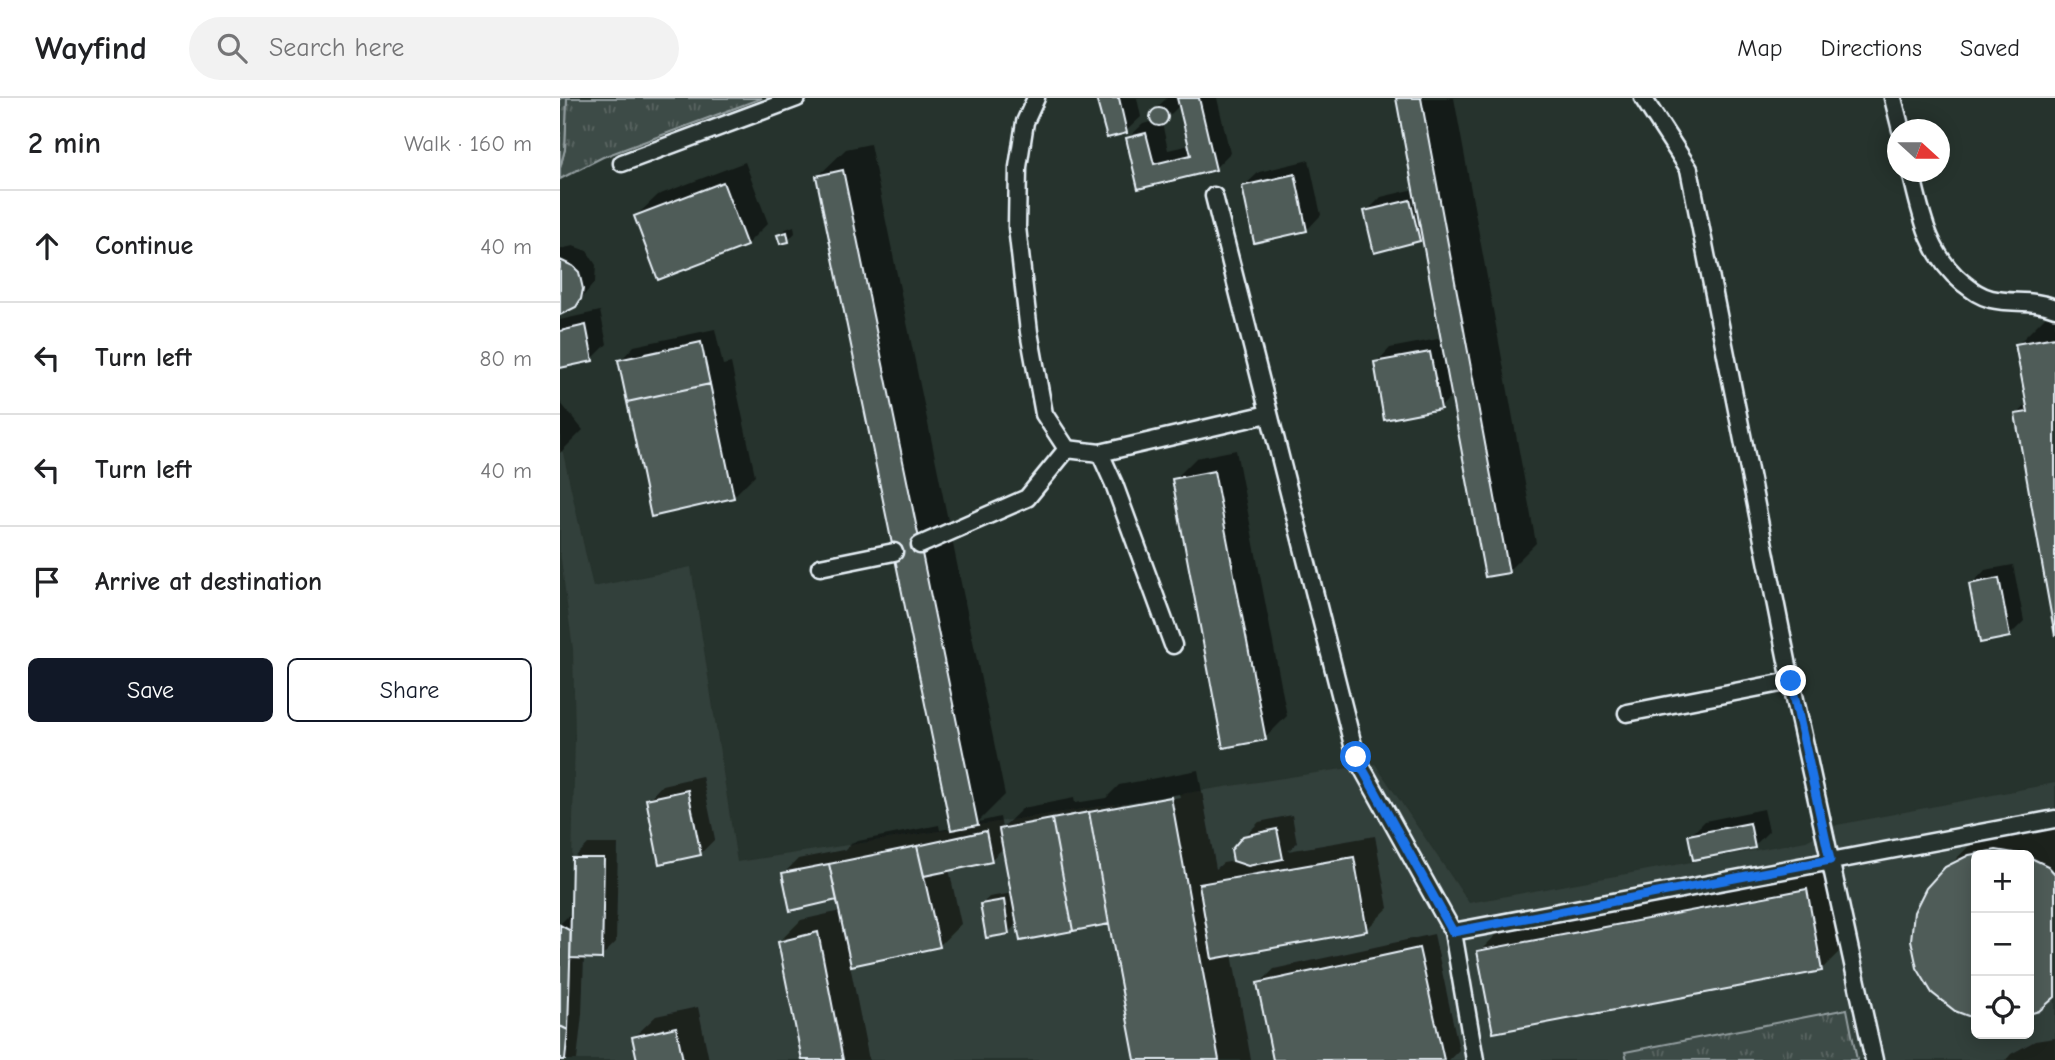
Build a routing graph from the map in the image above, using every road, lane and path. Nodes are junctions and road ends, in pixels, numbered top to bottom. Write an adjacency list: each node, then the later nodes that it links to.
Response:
1 (797, 98): 6 (lane)
2 (1037, 98): 11 (lane)
3 (1643, 98): 17 (lane)
4 (1893, 98): 5 (lane)
5 (1898, 119)
6 (622, 163)
7 (1913, 182): 9 (lane)
8 (1214, 196): 10 (lane)
9 (2055, 308)
10 (1268, 414): 12 (lane); 21 (lane)
11 (1067, 449): 12 (lane); 13 (lane)
12 (1100, 453): 16 (lane)
13 (920, 545)
14 (894, 552): 15 (lane)
15 (820, 567)
16 (1173, 645)
17 (1791, 681): 18 (lane); 20 (lane)
18 (1627, 713)
19 (2055, 819): 20 (lane)
20 (1830, 860): 21 (lane); 23 (lane)
21 (1453, 932): 22 (lane)
22 (1475, 1060)
23 (1874, 1060)

